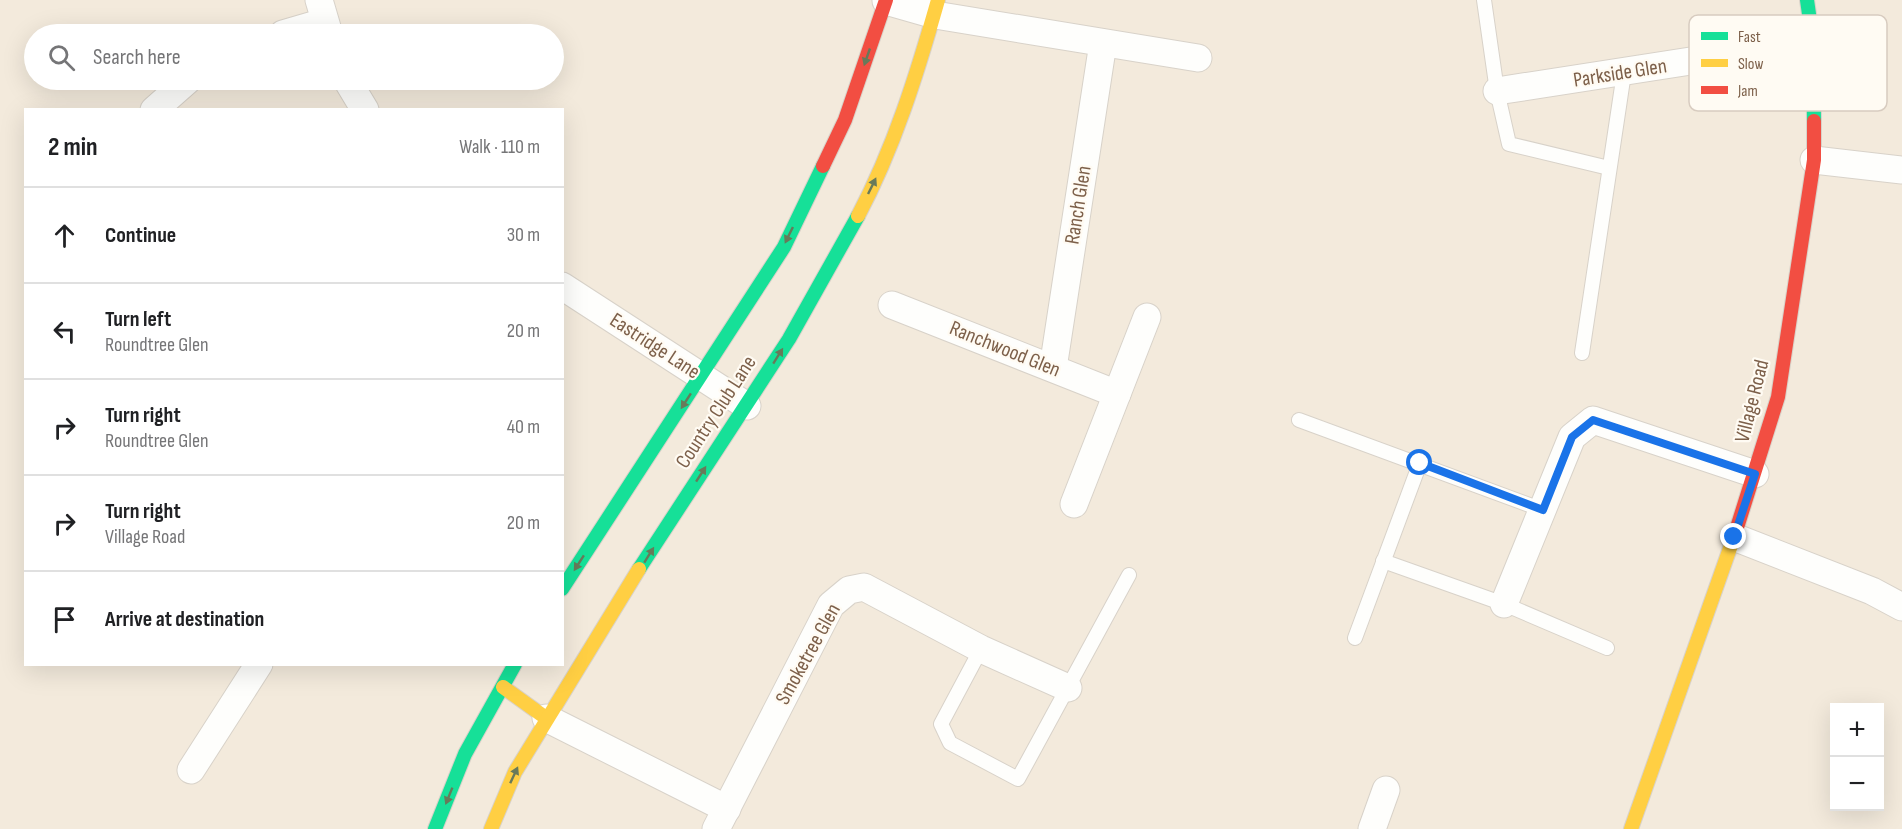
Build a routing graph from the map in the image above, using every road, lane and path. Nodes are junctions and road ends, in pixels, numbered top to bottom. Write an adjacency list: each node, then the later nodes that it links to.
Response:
1 (1484, 0): 12 (lane)
2 (1807, 0): 5 (main road, Village Road)
3 (886, 1): 4 (street); 24 (main road, Country Club Lane, one-way to 24)
4 (937, 8): 6 (street); 26 (main road, Country Club Lane, one-way to 4)
5 (1809, 15)
6 (1102, 43): 7 (street); 23 (street, Ranch Glen)
7 (1198, 58)
8 (1689, 62): 9 (street, Parkside Glen)
9 (1624, 73): 12 (street, Parkside Glen); 17 (lane)
10 (177, 90): 13 (street)
11 (353, 90): 14 (street)
12 (1497, 91): 17 (lane)
13 (156, 108)
14 (364, 108)
15 (1814, 111): 16 (main road, Village Road)
16 (1814, 160): 18 (street); 29 (main road, Village Road)
17 (1609, 168): 22 (lane)
18 (1902, 170)
19 (564, 287): 24 (street, Eastridge Lane)
20 (892, 305): 23 (street, Ranchwood Glen)
21 (1147, 317): 25 (street)
22 (1582, 353)
23 (1053, 368): 25 (street, Ranchwood Glen)
24 (702, 376): 26 (street, Eastridge Lane); 35 (main road, Country Club Lane, one-way to 35)
25 (1117, 394): 30 (street)
26 (747, 406): 45 (main road, Country Club Lane, one-way to 26)
27 (1299, 420): 28 (lane)
28 (1420, 463): 31 (lane); 33 (lane)
29 (1755, 474): 31 (street); 32 (main road, Village Road)
30 (1074, 504)
31 (1543, 510): 36 (street)
32 (1734, 537): 37 (street); 52 (main road, Village Road)
33 (1383, 561): 36 (lane); 38 (lane)
34 (1128, 575): 44 (lane)
35 (564, 586)
36 (1504, 604): 39 (lane)
37 (1902, 607)
38 (1355, 638)
39 (1607, 648)
40 (981, 649): 44 (street, Smoketree Glen); 44 (lane); 48 (street, Smoketree Glen)
41 (258, 666): 46 (street)
42 (514, 666): 43 (main road)
43 (503, 687): 45 (main road); 49 (main road, one-way to 49)
44 (1068, 688)
45 (546, 718): 48 (street, Smoketree Glen); 50 (main road, Country Club Lane, one-way to 45)
46 (191, 770)
47 (1386, 790): 51 (street)
48 (722, 819)
49 (435, 829)
50 (491, 829)
51 (1372, 829)
52 (1631, 829)

